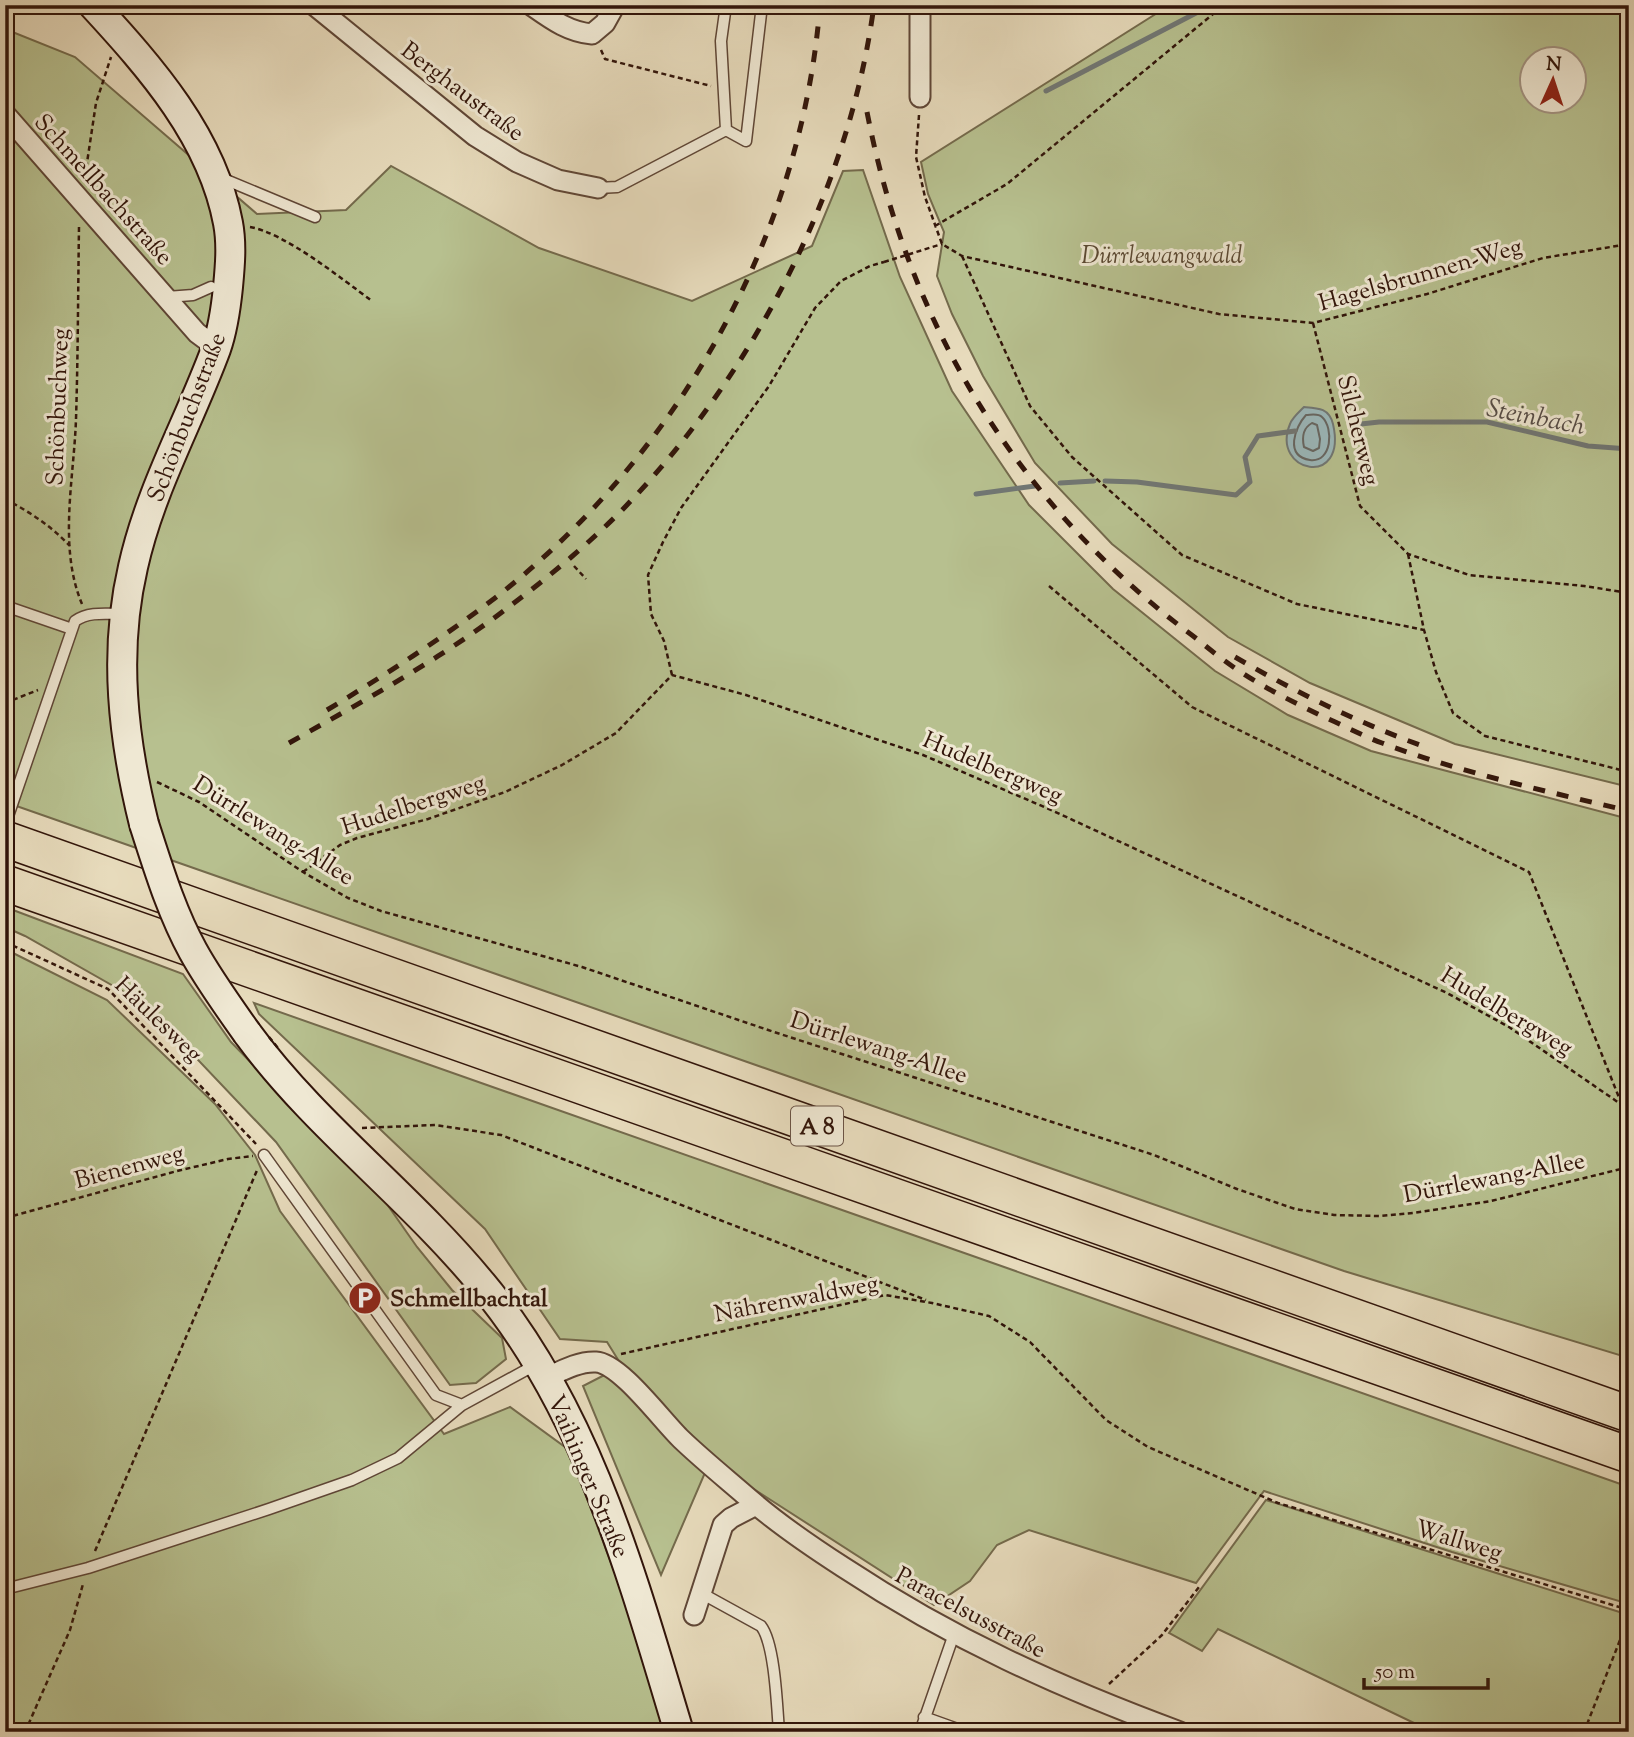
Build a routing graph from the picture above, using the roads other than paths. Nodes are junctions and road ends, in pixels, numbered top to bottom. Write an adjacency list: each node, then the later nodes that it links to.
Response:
1 (93, 5): 11 (main road, Schönbuchstraße)
2 (313, 5): 12 (street, Berghaustraße)
3 (530, 5): 4 (street)
4 (615, 5)
5 (726, 5): 10 (lane)
6 (761, 5): 10 (lane)
7 (920, 5): 8 (street)
8 (920, 97)
9 (5, 114): 15 (street, Schmellbachstraße)
10 (726, 130): 12 (lane)
11 (215, 176): 13 (lane); 16 (main road, Schönbuchstraße)
12 (598, 188)
13 (315, 218)
14 (211, 287): 15 (lane, Schmellbachstraße)
15 (167, 297): 16 (street, Schmellbachstraße)
16 (216, 347): 18 (main road, Schönbuchstraße)
17 (11, 608): 19 (lane)
18 (125, 614): 19 (lane); 20 (main road, Schönbuchstraße)
19 (72, 629): 21 (lane)
20 (144, 824): 25 (main road, Vaihinger Straße, bridge)
21 (5, 825)
22 (5, 839): 27 (highway, A 8)
23 (5, 883): 28 (highway, A 8)
24 (264, 1155): 26 (lane)
25 (542, 1371): 26 (lane); 29 (street, Paracelsusstraße); 35 (main road, Vaihinger Straße)
26 (462, 1405): 30 (lane)
27 (1629, 1414)
28 (1629, 1455)
29 (756, 1504): 31 (street); 33 (street, Paracelsusstraße)
30 (5, 1589)
31 (701, 1593): 32 (street); 36 (lane)
32 (694, 1615)
33 (954, 1634): 34 (lane); 39 (street, Paracelsusstraße)
34 (924, 1717): 37 (lane); 38 (lane)
35 (679, 1732)
36 (779, 1732)
37 (920, 1732)
38 (966, 1732)
39 (1180, 1732)

